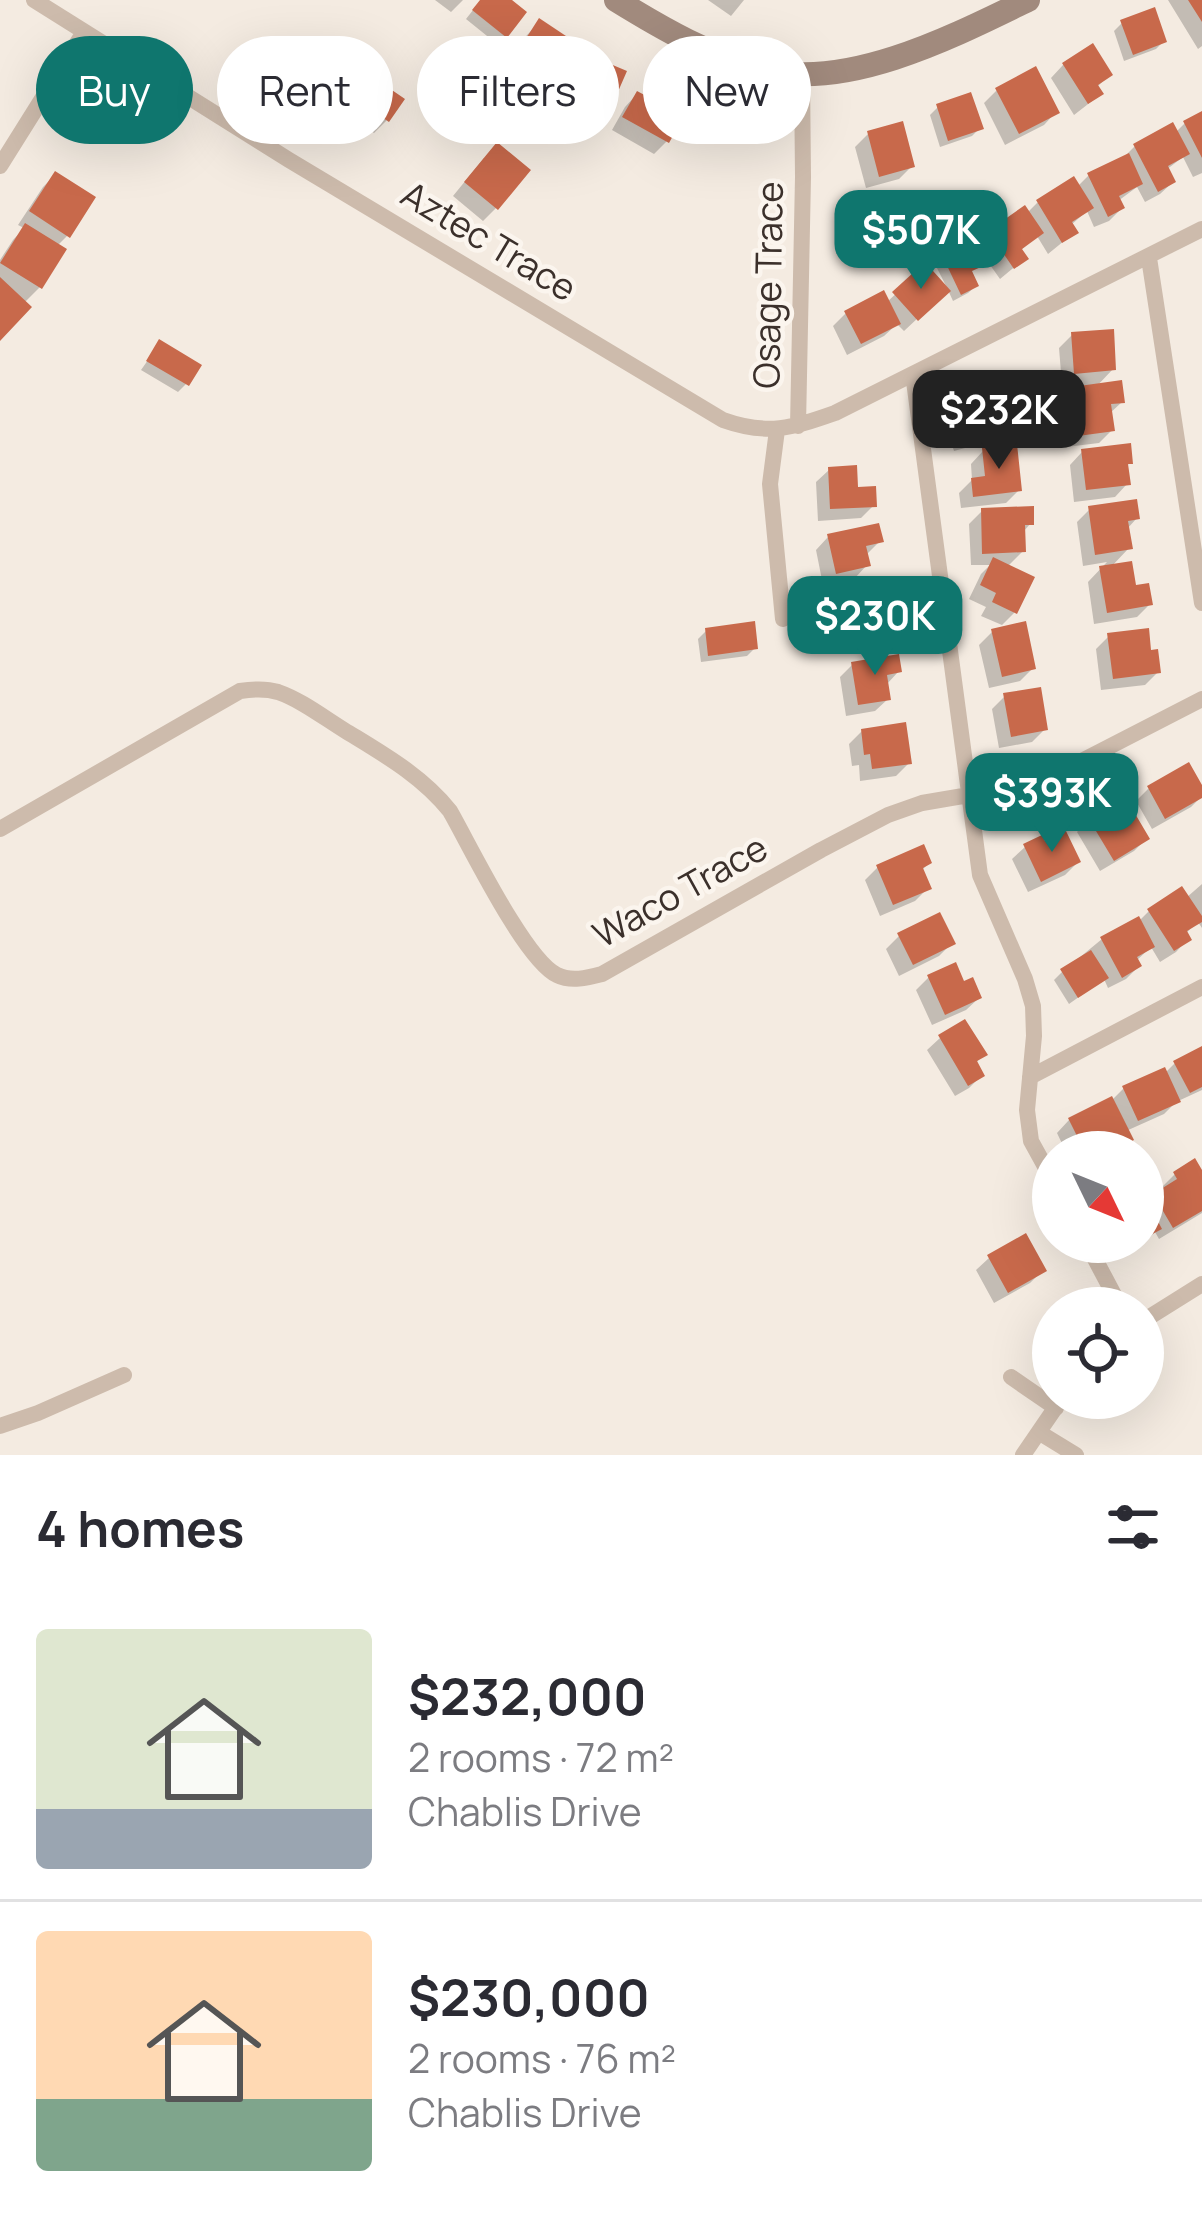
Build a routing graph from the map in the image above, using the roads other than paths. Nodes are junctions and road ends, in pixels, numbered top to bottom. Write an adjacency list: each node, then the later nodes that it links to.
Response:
1 (34, 0): 4 (street, Aztec Trace)
2 (616, 0): 5 (street)
3 (1028, 0): 6 (street)
4 (83, 32): 8 (street); 13 (street, Aztec Trace)
5 (674, 36)
6 (811, 73)
7 (803, 144): 12 (street, Osage Trace)
8 (0, 166)
9 (1202, 229): 10 (street, Aztec Trace)
10 (1149, 258): 11 (street, Aztec Trace); 14 (street)
11 (914, 374): 12 (street, Aztec Trace); 17 (street)
12 (798, 426): 13 (street, Aztec Trace)
13 (777, 430): 15 (street, Osage Trace)
14 (1202, 603)
15 (783, 619)
16 (1202, 699): 17 (street, Waco Trace)
17 (968, 796): 18 (street, Waco Trace); 20 (street)
18 (0, 829)
19 (1202, 987): 20 (street)
20 (1030, 1077): 21 (street)
21 (1032, 1143)
22 (1202, 1284): 23 (street)
23 (1164, 1308)
24 (124, 1375): 28 (street)
25 (1011, 1377): 26 (street)
26 (1032, 1388)
27 (1049, 1419): 29 (street)
28 (0, 1426)
29 (1040, 1433): 30 (street); 31 (street)
30 (1023, 1455)
31 (1076, 1455)

